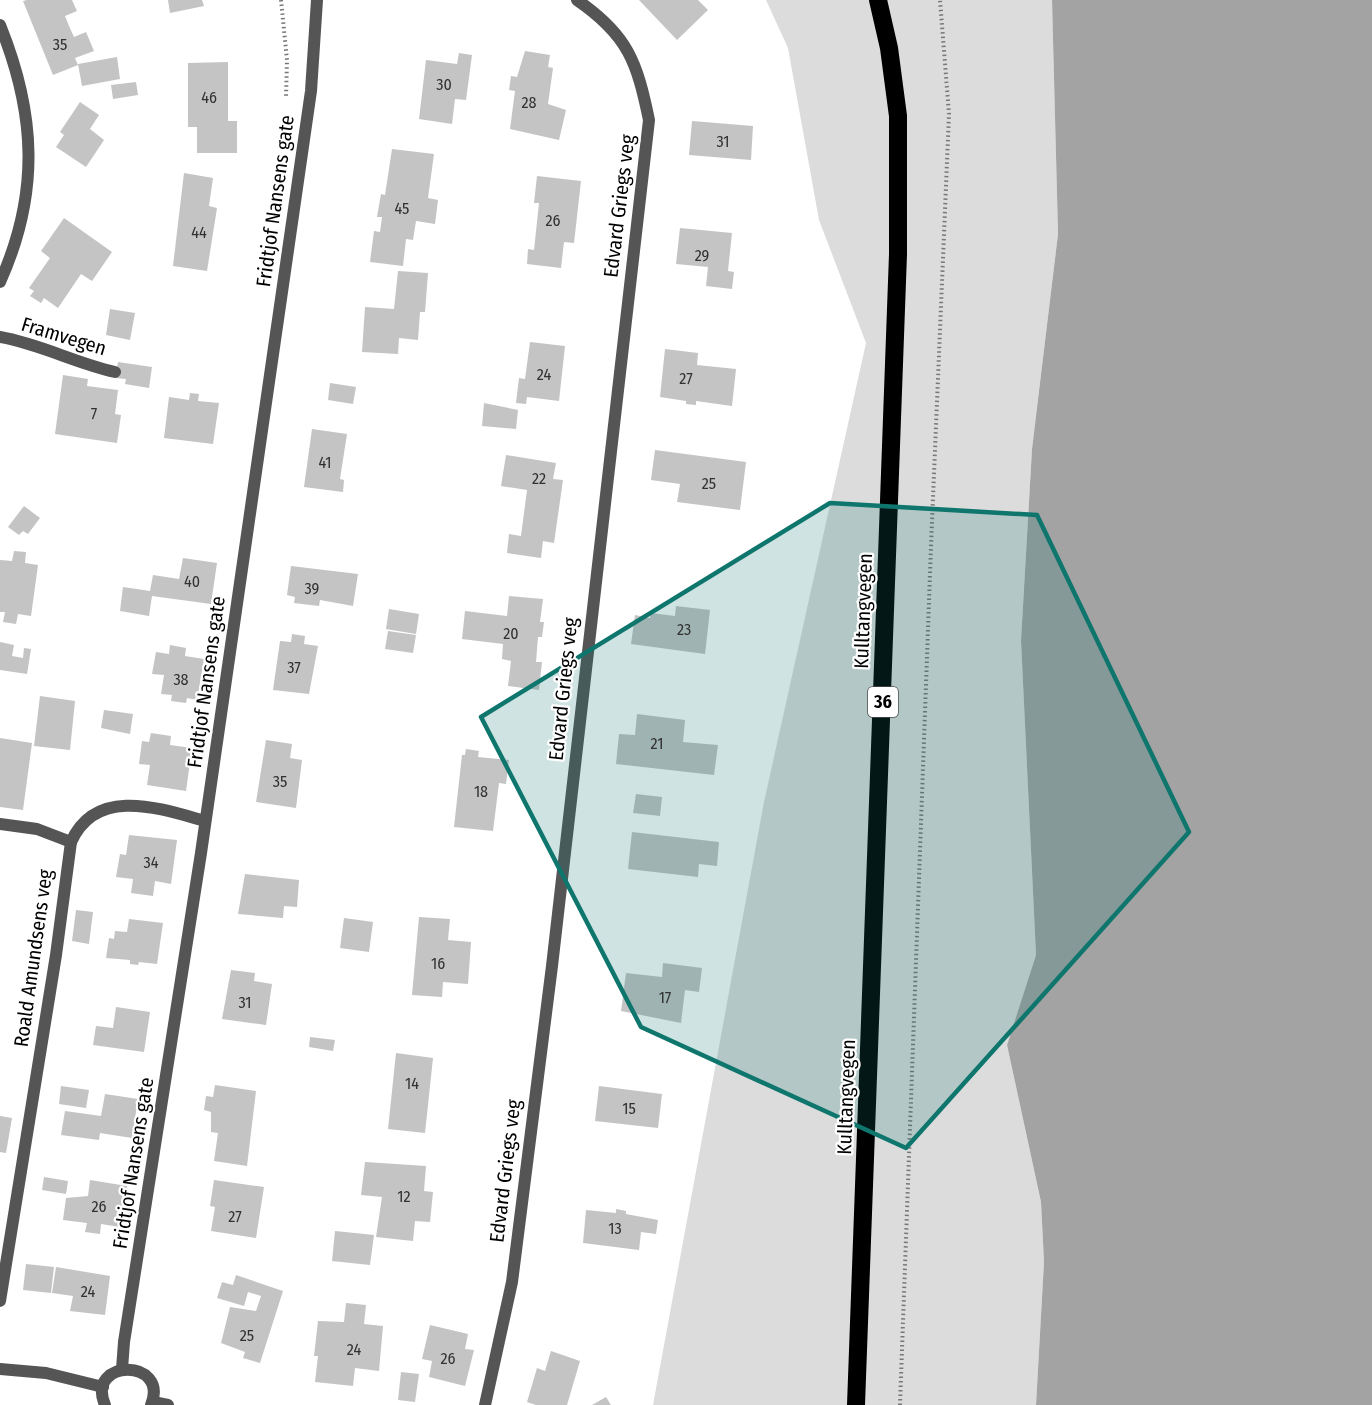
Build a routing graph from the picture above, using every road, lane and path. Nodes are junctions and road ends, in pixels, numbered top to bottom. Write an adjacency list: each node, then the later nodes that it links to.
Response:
1 (281, 0): 7 (path)
2 (317, 0): 11 (street, Fridtjof Nansens gate)
3 (577, 0): 21 (street, Edvard Griegs veg)
4 (878, 0): 22 (highway, Kulltangvegen / 36)
5 (940, 0): 23 (path)
6 (0, 25): 8 (street)
7 (286, 99)
8 (0, 282)
9 (0, 337): 10 (street, Framvegen)
10 (115, 372)
11 (205, 821): 13 (street, Roald Amundsens veg); 16 (street, Fridtjof Nansens gate)
12 (0, 825): 13 (street)
13 (71, 842): 14 (street, Roald Amundsens veg)
14 (0, 1301)
15 (0, 1369): 17 (street)
16 (122, 1369): 17 (street); 18 (street)
17 (103, 1387): 19 (street)
18 (152, 1403): 20 (street)
19 (105, 1405)
20 (168, 1405)
21 (485, 1405)
22 (856, 1405)
23 (900, 1405)

